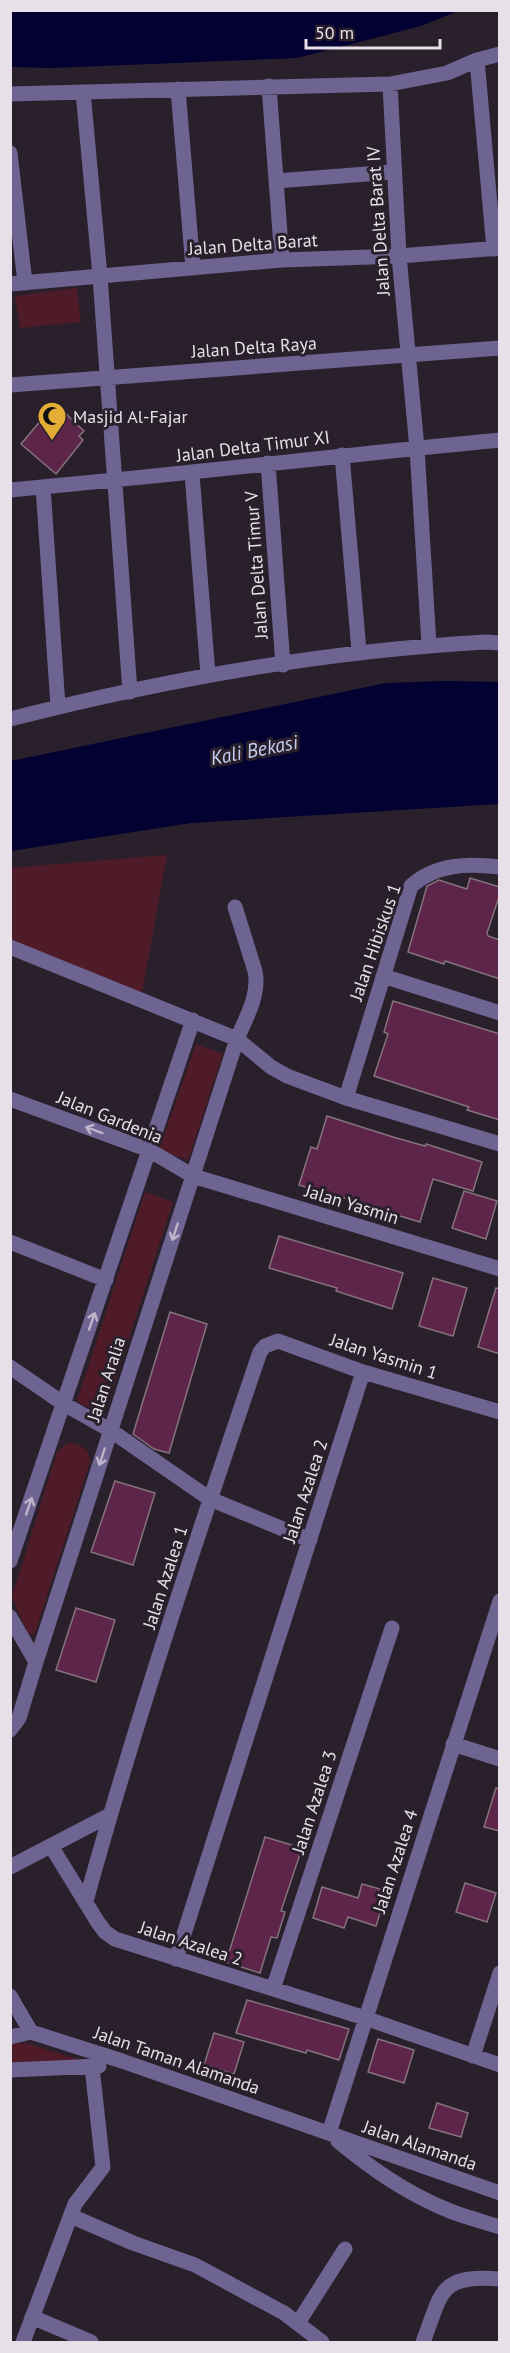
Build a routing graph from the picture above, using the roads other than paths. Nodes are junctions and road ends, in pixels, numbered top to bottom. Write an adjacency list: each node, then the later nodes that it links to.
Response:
1 (500, 54): 2 (street)
2 (477, 60): 3 (street); 9 (street)
3 (390, 84): 4 (street); 10 (street, Jalan Delta Barat IV)
4 (269, 86): 5 (street); 11 (street)
5 (178, 89): 6 (street); 15 (street)
6 (83, 92): 7 (street); 16 (street)
7 (10, 94)
8 (10, 153): 17 (street)
9 (493, 154): 12 (street)
10 (393, 172): 11 (street); 13 (street, Jalan Delta Barat IV)
11 (276, 181): 14 (street)
12 (497, 248): 13 (street, Jalan Delta Barat)
13 (399, 256): 14 (street, Jalan Delta Barat); 19 (street, Jalan Delta Barat IV)
14 (282, 260): 15 (street, Jalan Delta Barat)
15 (194, 268): 16 (street, Jalan Delta Barat)
16 (100, 276): 17 (street, Jalan Delta Barat); 20 (street)
17 (18, 283)
18 (500, 348): 19 (street, Jalan Delta Raya)
19 (408, 355): 20 (street, Jalan Delta Raya); 23 (street, Jalan Delta Barat IV)
20 (108, 377): 21 (street, Jalan Delta Raya); 27 (street)
21 (10, 385)
22 (500, 440): 23 (street, Jalan Delta Timur XI)
23 (417, 448): 24 (street, Jalan Delta Timur XI); 31 (street, Jalan Delta Barat IV)
24 (342, 455): 25 (street, Jalan Delta Timur XI); 32 (street)
25 (268, 463): 26 (street, Jalan Delta Timur XI); 33 (street, Jalan Delta Timur V)
26 (192, 474): 27 (street, Jalan Delta Timur XI); 34 (street)
27 (116, 480): 28 (street, Jalan Delta Timur XI); 35 (street)
28 (43, 487): 29 (street, Jalan Delta Timur XI); 36 (street)
29 (10, 490)
30 (500, 643): 31 (street)
31 (429, 645): 32 (street)
32 (359, 651): 33 (street)
33 (284, 665): 34 (street)
34 (208, 675): 35 (street)
35 (130, 692): 36 (street)
36 (58, 706): 37 (street)
37 (10, 719)
38 (500, 867): 41 (street, Jalan Hibiskus 1)
39 (235, 907): 44 (street, Jalan Aralia)
40 (10, 947): 43 (street)
41 (383, 976): 42 (street); 45 (street, Jalan Hibiskus 1)
42 (500, 1013)
43 (193, 1020): 44 (street); 48 (street, Jalan Aralia)
44 (237, 1039): 45 (street); 49 (street, Jalan Aralia)
45 (346, 1098): 47 (street)
46 (10, 1099): 48 (street, Jalan Gardenia, one-way to 46)
47 (500, 1144)
48 (149, 1150): 49 (street, Jalan Gardenia); 52 (street, Jalan Aralia)
49 (193, 1176): 51 (street, Jalan Yasmin); 58 (street, Jalan Aralia, one-way to 58)
50 (10, 1242): 52 (street)
51 (500, 1269)
52 (106, 1280): 56 (street, Jalan Aralia, one-way to 52)
53 (260, 1352): 55 (street, Jalan Yasmin 1); 59 (street, Jalan Azalea 1)
54 (10, 1367): 56 (street)
55 (363, 1372): 57 (street, Jalan Yasmin 1); 60 (street, Jalan Azalea 2)
56 (64, 1404): 58 (street); 61 (street, Jalan Aralia, one-way to 56)
57 (500, 1413)
58 (110, 1430): 59 (street); 66 (street, Jalan Aralia, one-way to 66)
59 (210, 1499): 60 (street); 70 (street, Jalan Azalea 1)
60 (310, 1540): 74 (street, Jalan Azalea 2)
61 (10, 1561)
62 (500, 1601): 65 (street, Jalan Azalea 4)
63 (10, 1617): 66 (street)
64 (392, 1628): 76 (street, Jalan Azalea 3)
65 (494, 1640): 68 (street, Jalan Azalea 4)
66 (36, 1662): 67 (street, Jalan Aralia)
67 (10, 1730)
68 (453, 1744): 69 (street); 79 (street, Jalan Azalea 4)
69 (500, 1759)
70 (110, 1815): 71 (street); 73 (street, Jalan Azalea 1)
71 (51, 1845): 72 (street); 73 (street, Jalan Azalea 2)
72 (10, 1867)
73 (86, 1901): 74 (street, Jalan Azalea 2)
74 (176, 1959): 76 (street, Jalan Azalea 2)
75 (500, 1973): 77 (street)
76 (273, 1989): 79 (street, Jalan Azalea 2)
77 (497, 1991): 82 (street)
78 (10, 1996): 80 (street)
79 (365, 2018): 82 (street, Jalan Azalea 2); 87 (street, Jalan Azalea 4)
80 (31, 2032): 81 (street); 83 (street, Jalan Taman Alamanda)
81 (10, 2037)
82 (473, 2056): 84 (street, Jalan Azalea 2)
83 (123, 2061): 85 (street); 87 (street, Jalan Taman Alamanda)
84 (500, 2065)
85 (92, 2067): 86 (street); 89 (street)
86 (10, 2070)
87 (328, 2133): 88 (street, Jalan Alamanda); 90 (street)
88 (500, 2193)
89 (71, 2216): 93 (street); 94 (street)
90 (500, 2227)
91 (345, 2249): 94 (street)
92 (500, 2279): 98 (street)
93 (32, 2317): 95 (street); 96 (street)
94 (297, 2323): 97 (street)
95 (22, 2343)
96 (91, 2343)
97 (322, 2343)
98 (423, 2343)

